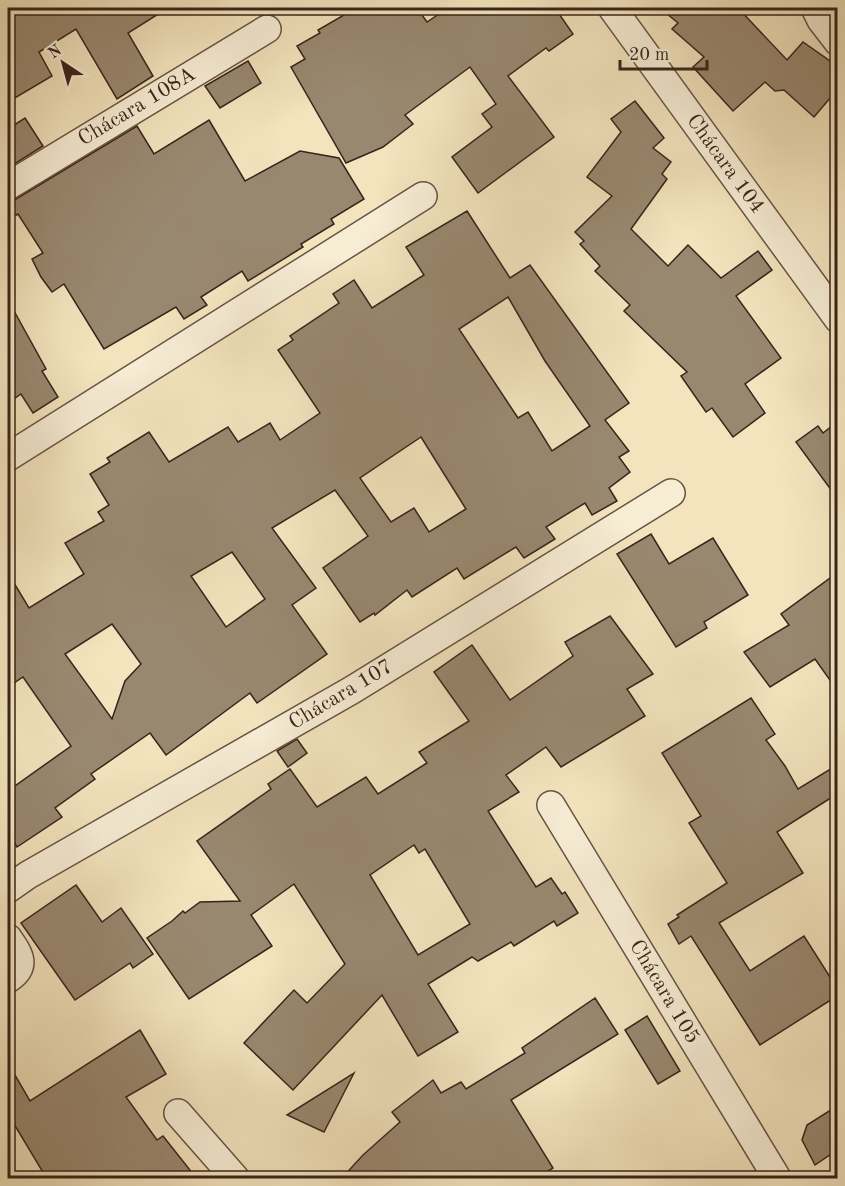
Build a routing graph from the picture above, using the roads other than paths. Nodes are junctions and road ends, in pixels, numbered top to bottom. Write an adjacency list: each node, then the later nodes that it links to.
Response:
1 (612, 8): 7 (street, Chácara 104)
2 (813, 12): 4 (street)
3 (267, 29): 5 (street, Chácara 108A)
4 (837, 42)
5 (8, 186)
6 (423, 196): 8 (street)
7 (837, 320)
8 (8, 457)
9 (670, 493): 11 (street, Chácara 107)
10 (551, 805): 16 (street, Chácara 105)
11 (8, 889)
12 (8, 938): 13 (street)
13 (8, 979)
14 (178, 1113): 15 (street)
15 (235, 1179)
16 (777, 1179)

